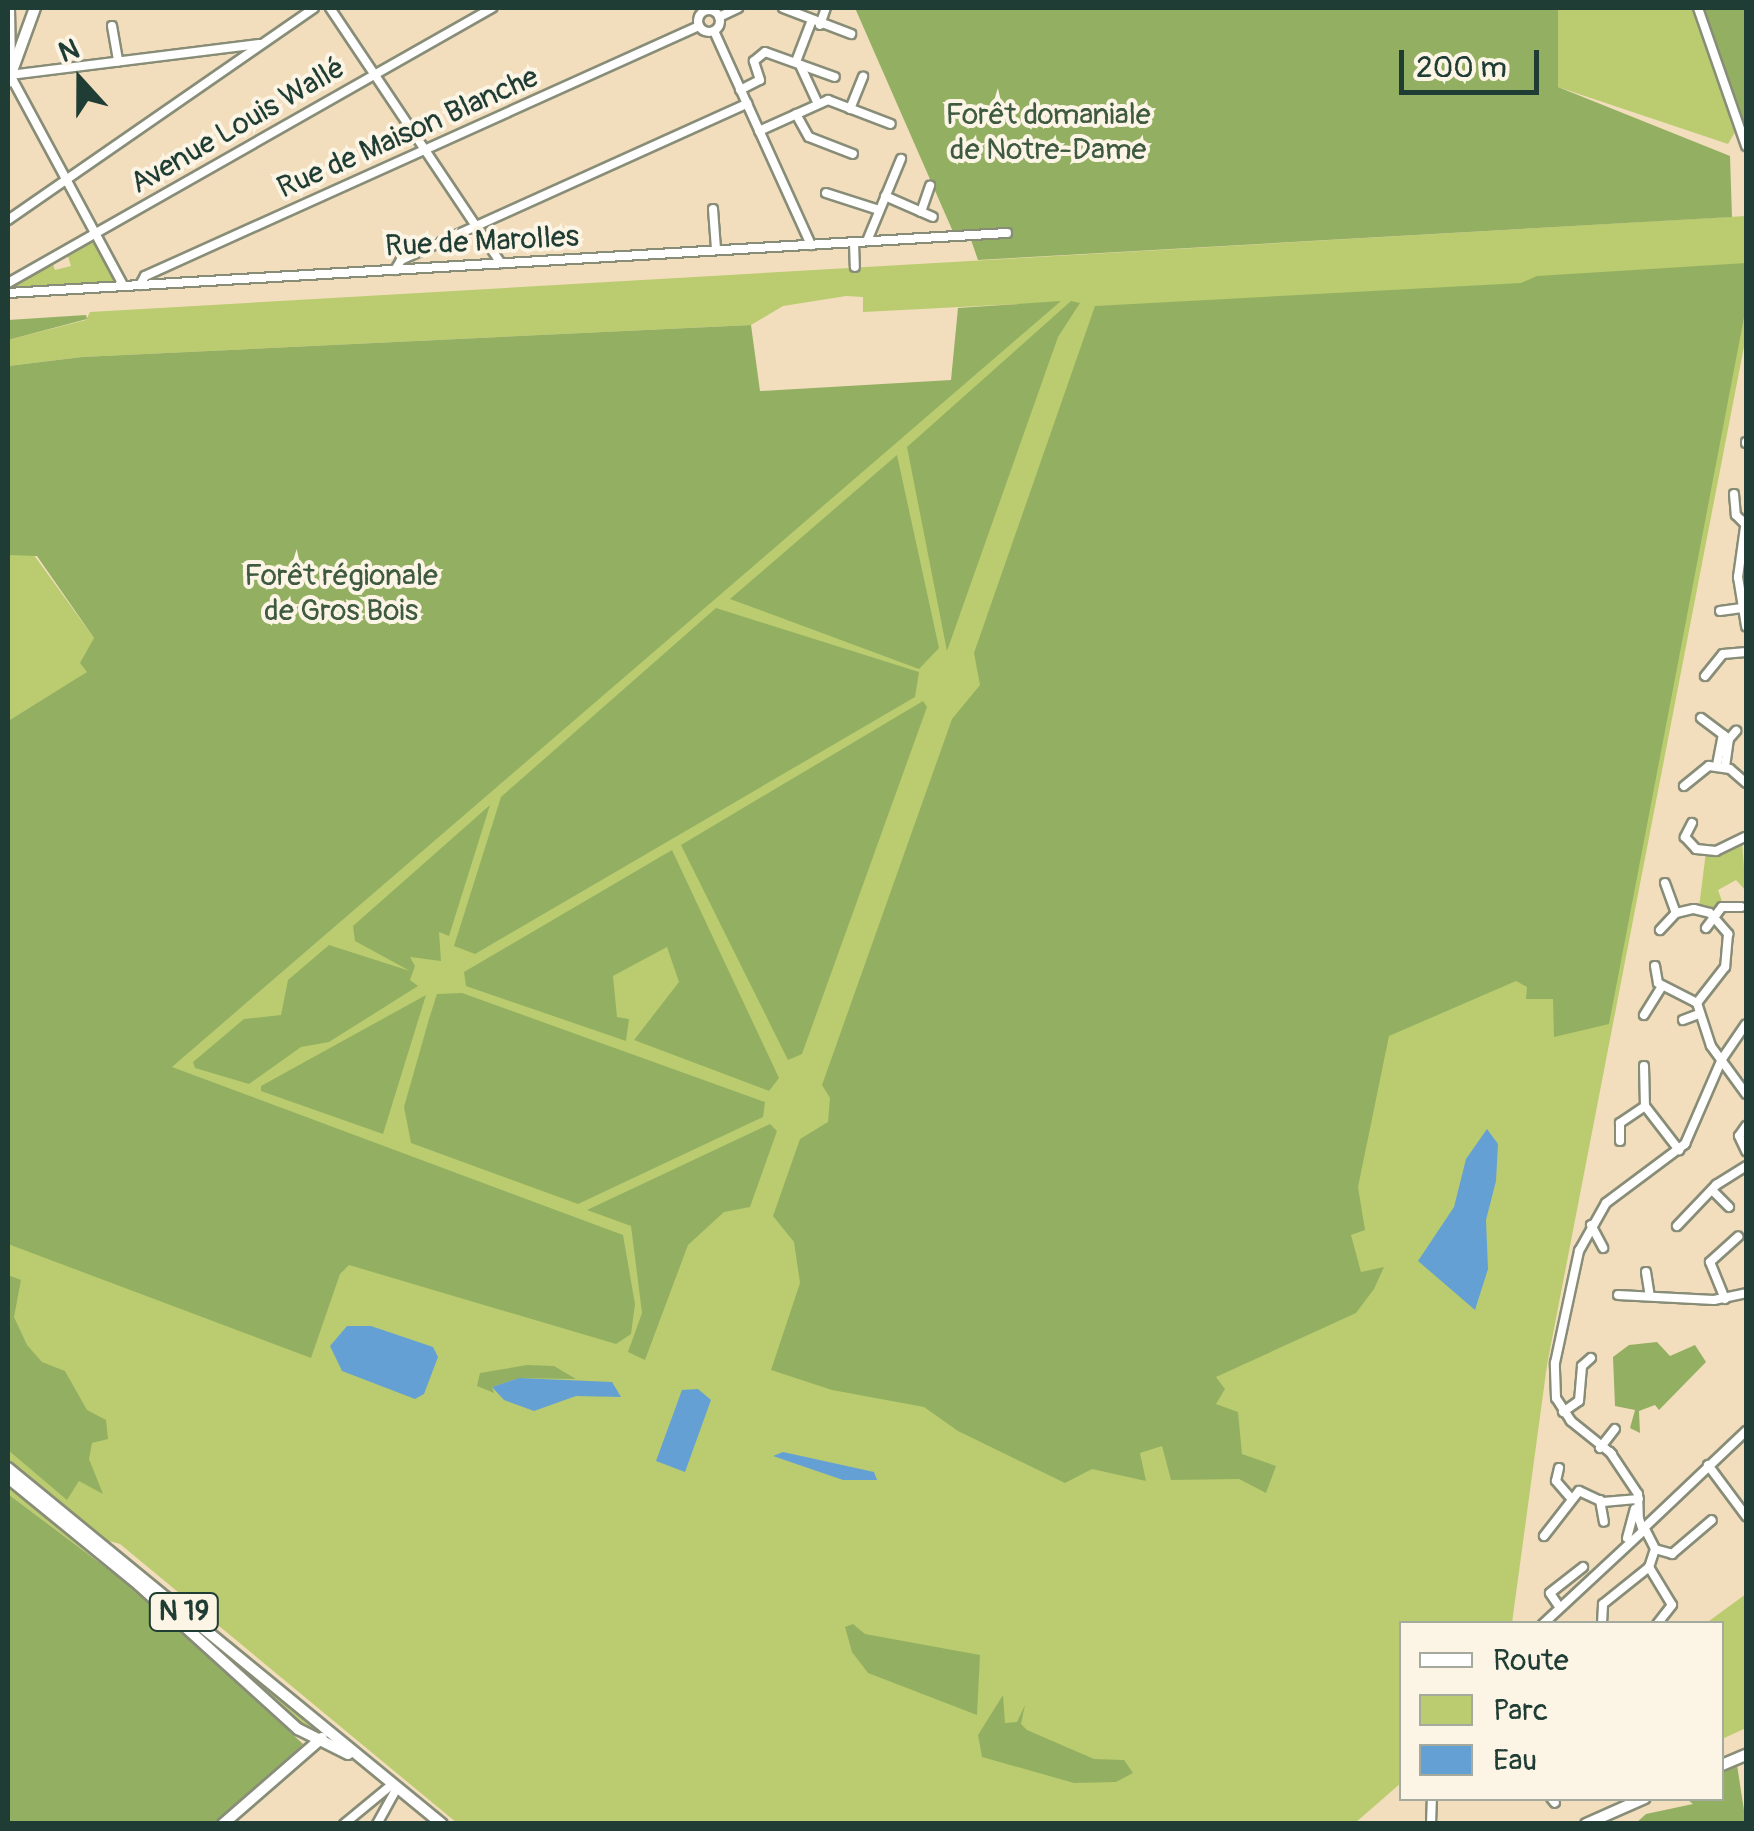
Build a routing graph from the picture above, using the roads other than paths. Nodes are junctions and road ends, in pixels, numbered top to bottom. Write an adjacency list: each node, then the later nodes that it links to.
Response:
1 (10, 8): 17 (street)
2 (35, 8): 17 (main road)
3 (314, 8): 18 (street)
4 (330, 8): 22 (street)
5 (492, 8): 22 (street, Avenue Louis Wallé)
6 (738, 8): 11 (street)
7 (783, 8): 12 (street)
8 (826, 8): 12 (street)
9 (1698, 8): 34 (street)
10 (703, 9): 11 (street); 14 (street)
11 (720, 17): 15 (street)
12 (816, 22): 16 (street); 20 (street)
13 (112, 26): 19 (street)
14 (699, 26): 15 (street); 35 (street, Rue de Maison Blanche)
15 (714, 31): 27 (street)
16 (851, 34)
17 (17, 42): 25 (main road)
18 (260, 45): 19 (street); 38 (street)
19 (118, 61): 25 (street)
20 (798, 62): 21 (street); 26 (street); 27 (street)
21 (818, 72): 24 (street); 26 (street)
22 (375, 74): 35 (street); 48 (street, Avenue Louis Wallé)
23 (864, 77): 30 (street)
24 (835, 78)
25 (9, 79): 38 (street)
26 (810, 88): 29 (street)
27 (740, 90): 28 (street)
28 (746, 104): 33 (street); 47 (street)
29 (818, 104): 30 (street); 31 (street)
30 (850, 108): 32 (street)
31 (796, 114): 33 (street); 36 (street)
32 (891, 124)
33 (759, 132): 52 (street)
34 (1746, 146)
35 (426, 149): 47 (street); 58 (street, Rue de Maison Blanche)
36 (853, 154)
37 (900, 159): 41 (street)
38 (68, 178): 46 (street); 48 (street)
39 (930, 186): 44 (street)
40 (826, 193): 43 (street)
41 (885, 196): 43 (street); 44 (street)
42 (712, 209): 53 (street)
43 (880, 210): 50 (street)
44 (921, 212): 45 (street)
45 (933, 217)
46 (8, 220)
47 (478, 226): 54 (street); 56 (street)
48 (96, 232): 57 (street, Avenue Louis Wallé); 59 (street)
49 (1007, 233): 50 (street, Rue de Marolles)
50 (867, 241): 51 (street, Rue de Marolles)
51 (854, 243): 52 (street, Rue de Marolles); 55 (street)
52 (811, 246): 53 (street, Rue de Marolles)
53 (716, 250): 54 (street, Rue de Marolles)
54 (501, 263): 56 (street, Rue de Marolles)
55 (855, 267)
56 (395, 270): 58 (street, Rue de Marolles)
57 (8, 283)
58 (140, 284): 59 (street, Rue de Marolles)
59 (122, 285): 60 (street, Rue de Marolles)
60 (8, 293)
61 (1734, 494): 62 (street)
62 (1746, 522): 64 (street)
63 (1726, 563): 64 (street)
64 (1738, 563): 65 (street)
65 (1742, 608): 66 (street); 67 (street)
66 (1720, 611)
67 (1746, 626)
68 (1746, 652): 69 (street)
69 (1705, 676)
70 (1701, 718): 71 (street)
71 (1721, 766): 72 (street); 73 (street)
72 (1746, 782)
73 (1684, 786)
74 (1692, 822): 75 (street)
75 (1746, 837)
76 (1665, 883): 78 (street)
77 (1741, 907): 79 (street)
78 (1676, 913): 79 (street); 81 (street)
79 (1714, 917): 80 (street); 84 (street)
80 (1706, 928)
81 (1660, 930)
82 (1655, 966): 83 (street)
83 (1662, 986): 84 (street); 85 (street)
84 (1697, 1002): 86 (street)
85 (1644, 1014)
86 (1699, 1014): 87 (street); 89 (street)
87 (1683, 1020)
88 (1746, 1024): 89 (street)
89 (1720, 1062): 91 (street); 95 (street)
90 (1644, 1066): 92 (street)
91 (1746, 1094)
92 (1645, 1106): 94 (street); 95 (street)
93 (1746, 1126): 96 (street)
94 (1620, 1141)
95 (1679, 1150): 100 (street)
96 (1746, 1151)
97 (1746, 1166): 98 (street)
98 (1712, 1190): 99 (street); 101 (street)
99 (1728, 1207)
100 (1590, 1224): 103 (street); 105 (street)
101 (1676, 1226)
102 (1738, 1236): 110 (street)
103 (1603, 1248)
104 (1646, 1272): 109 (street)
105 (1569, 1291): 106 (street); 112 (street)
106 (1582, 1293)
107 (1746, 1293): 110 (street)
108 (1618, 1295): 109 (street)
109 (1650, 1296): 110 (street)
110 (1724, 1299)
111 (1591, 1358): 112 (street)
112 (1563, 1412): 115 (street)
113 (1615, 1428): 115 (street)
114 (1746, 1431): 116 (street)
115 (1602, 1446): 121 (street)
116 (1708, 1465): 123 (street); 126 (street)
117 (8, 1468): 136 (main road, N 19)
118 (1560, 1468): 120 (street)
119 (8, 1478): 135 (main road, N 19)
120 (1569, 1496): 122 (street); 127 (street)
121 (1637, 1499): 122 (street); 126 (street)
122 (1600, 1500): 125 (street)
123 (1746, 1516)
124 (1712, 1520): 128 (street)
125 (1604, 1522)
126 (1641, 1526): 128 (street); 131 (street)
127 (1544, 1536)
128 (1655, 1550): 130 (street)
129 (1582, 1567): 131 (street)
130 (1649, 1567): 133 (street); 134 (street)
131 (1558, 1605): 132 (street)
132 (1545, 1621)
133 (1602, 1621)
134 (1658, 1621)
135 (298, 1729): 136 (main road, N 19); 137 (main road)
136 (328, 1741): 137 (main road); 138 (main road, N 19); 143 (main road, N 19)
137 (306, 1761): 140 (main road)
138 (392, 1789): 141 (street); 142 (street); 143 (main road, N 19)
139 (1637, 1801): 144 (main road)
140 (226, 1824)
141 (344, 1824)
142 (377, 1824)
143 (438, 1824)
144 (1586, 1824)

